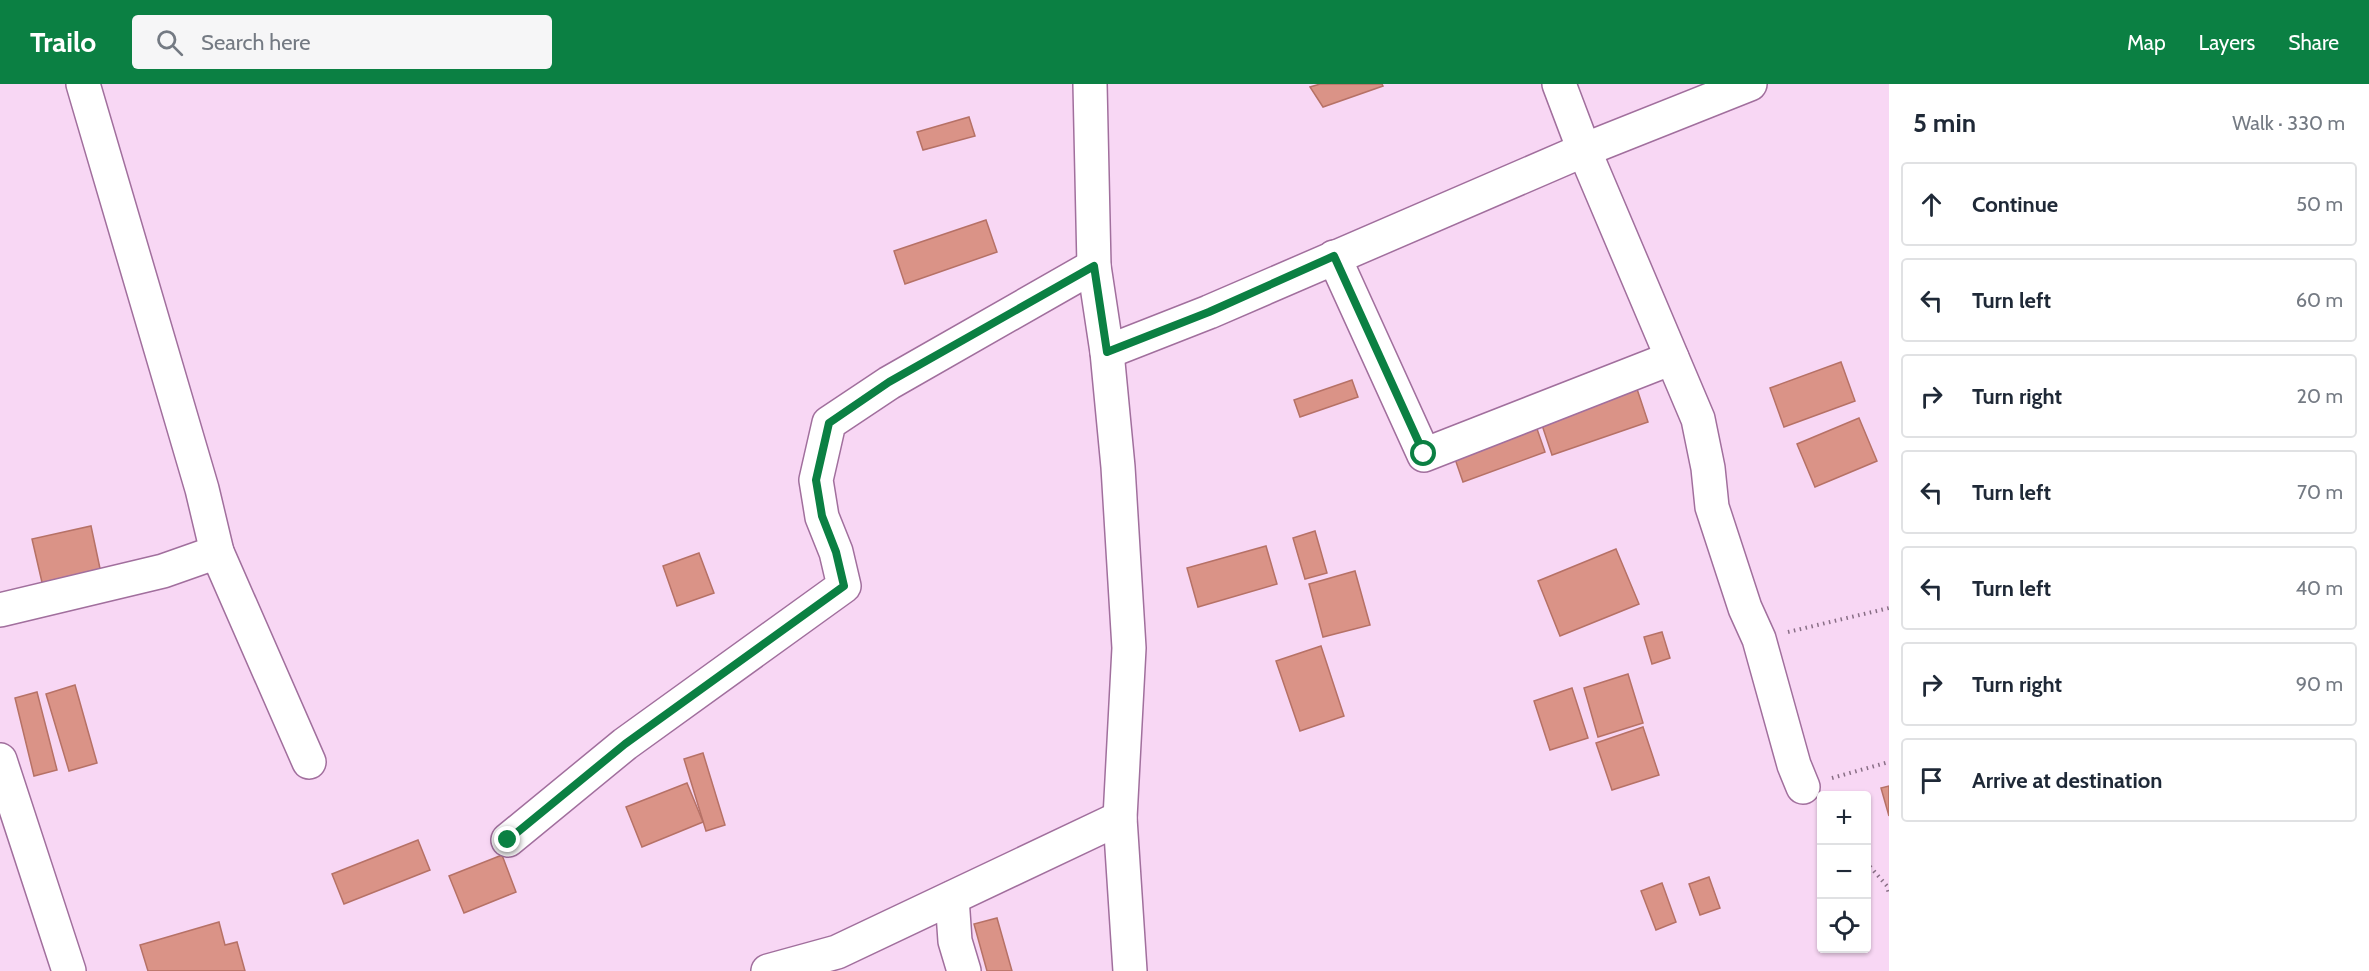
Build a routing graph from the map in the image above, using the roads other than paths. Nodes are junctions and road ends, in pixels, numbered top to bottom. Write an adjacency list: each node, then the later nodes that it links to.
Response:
1 (83, 84): 10 (street)
2 (1090, 84): 7 (street)
3 (1559, 84): 5 (street)
4 (1750, 84): 5 (street)
5 (1584, 150): 6 (street); 9 (street)
6 (1334, 256): 8 (street); 9 (street)
7 (1094, 266): 8 (street); 16 (street)
8 (1107, 352): 15 (street)
9 (1672, 358): 14 (street)
10 (217, 552): 11 (street); 13 (street)
11 (0, 610)
12 (0, 760): 18 (street)
13 (309, 762)
14 (1803, 787)
15 (1120, 818): 17 (street); 21 (street)
16 (508, 840)
17 (952, 898): 19 (street); 20 (street)
18 (69, 971)
19 (768, 971)
20 (964, 971)
21 (1130, 971)

